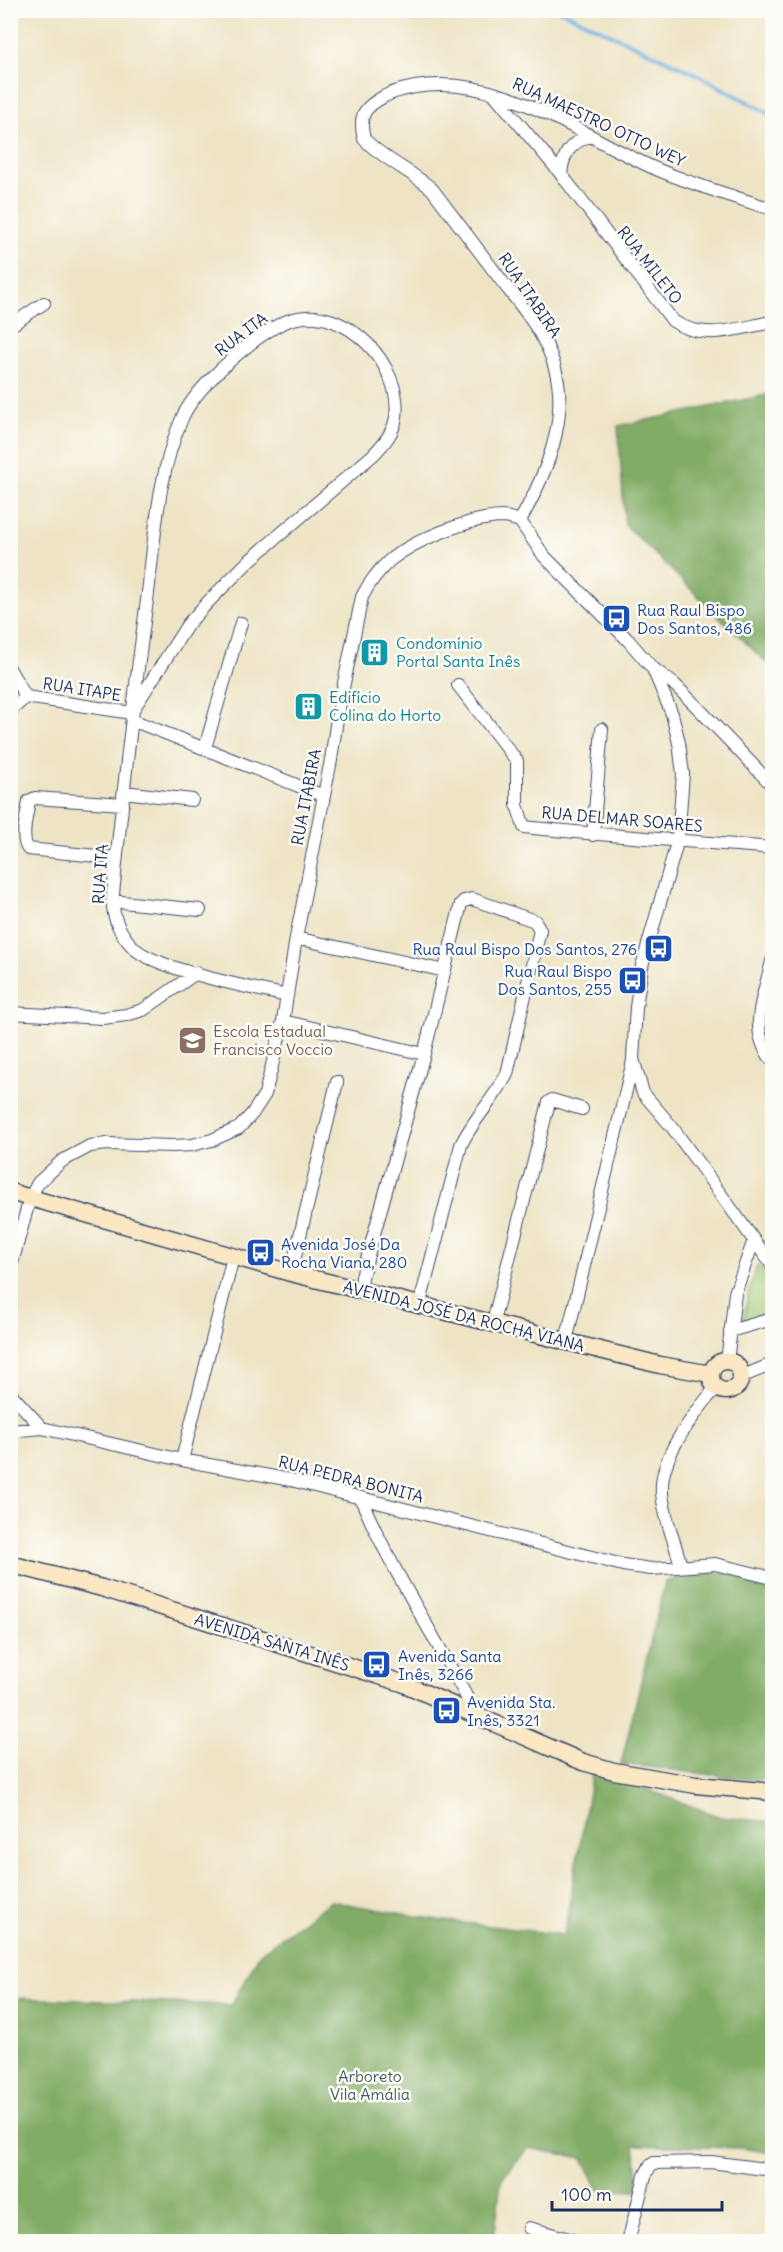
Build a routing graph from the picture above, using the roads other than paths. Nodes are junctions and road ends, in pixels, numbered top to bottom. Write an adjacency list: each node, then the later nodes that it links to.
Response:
1 (493, 92): 2 (street, RUA MAESTRO OTTO WEY); 3 (street, RUA MAESTRO OTTO WEY); 4 (street, RUA MILETO)
2 (374, 101): 9 (street, RUA ITABIRA)
3 (589, 136): 4 (street); 5 (street, RUA MAESTRO OTTO WEY)
4 (561, 174): 7 (street, RUA MILETO)
5 (772, 209)
6 (44, 303): 8 (street)
7 (772, 322)
8 (10, 326)
9 (520, 521): 11 (street); 20 (street, RUA ITABIRA)
10 (242, 622): 18 (street)
11 (653, 669): 19 (street); 24 (street)
12 (10, 670): 14 (street)
13 (458, 685): 23 (street, RUA DELMAR SOARES)
14 (26, 697): 15 (street); 16 (street, RUA ITAPE)
15 (10, 711)
16 (132, 714): 16 (street, RUA ITA); 18 (street, RUA ITAPE); 21 (street, RUA ITA)
17 (602, 729): 23 (street)
18 (205, 748): 20 (street, RUA ITAPE)
19 (772, 785)
20 (324, 796): 29 (street, RUA ITABIRA)
21 (124, 798): 22 (street); 26 (street, RUA ITA); 26 (street)
22 (192, 800)
23 (593, 835): 24 (street, RUA DELMAR SOARES)
24 (678, 840): 25 (street, RUA DELMAR SOARES); 37 (street)
25 (772, 848)
26 (116, 858): 27 (street, RUA ITA)
27 (112, 901): 28 (street); 32 (street, RUA ITA)
28 (200, 910)
29 (296, 938): 31 (street); 33 (street, RUA ITABIRA)
30 (772, 962): 38 (street)
31 (445, 970): 36 (street); 49 (street)
32 (196, 973): 33 (street, RUA ITA); 34 (street)
33 (287, 996): 35 (street, RUA ITABIRA)
34 (10, 1013)
35 (283, 1021): 36 (street); 42 (street, RUA ITABIRA)
36 (424, 1054): 48 (street)
37 (633, 1059): 43 (street); 53 (street)
38 (772, 1060)
39 (337, 1082): 47 (street)
40 (582, 1109): 51 (street)
41 (10, 1192): 42 (street, AVENIDA JOSÉ DA ROCHA VIANA)
42 (30, 1198): 44 (street, AVENIDA JOSÉ DA ROCHA VIANA); 46 (street, RUA ITABIRA)
43 (754, 1240): 45 (street); 52 (street)
44 (233, 1257): 47 (street, AVENIDA JOSÉ DA ROCHA VIANA); 61 (street)
45 (772, 1265)
46 (10, 1270)
47 (291, 1273): 48 (street, AVENIDA JOSÉ DA ROCHA VIANA)
48 (361, 1290): 49 (street, AVENIDA JOSÉ DA ROCHA VIANA)
49 (420, 1303): 51 (street, AVENIDA JOSÉ DA ROCHA VIANA)
50 (772, 1319): 52 (street)
51 (493, 1322): 53 (street, AVENIDA JOSÉ DA ROCHA VIANA)
52 (730, 1331): 54 (street)
53 (566, 1341): 57 (street, AVENIDA JOSÉ DA ROCHA VIANA)
54 (728, 1362): 56 (street); 57 (street)
55 (772, 1364): 56 (street)
56 (741, 1377): 57 (street)
57 (714, 1381): 64 (street)
58 (10, 1393): 59 (street)
59 (42, 1428): 60 (street, RUA PEDRA BONITA); 61 (street, RUA PEDRA BONITA)
60 (10, 1431)
61 (182, 1460): 62 (street, RUA PEDRA BONITA)
62 (361, 1499): 64 (street, RUA PEDRA BONITA); 66 (street)
63 (10, 1564): 66 (street, AVENIDA SANTA INÊS)
64 (681, 1566): 65 (street, RUA PEDRA BONITA)
65 (772, 1578)
66 (476, 1715): 67 (street, AVENIDA SANTA INÊS)
67 (772, 1792)
68 (772, 2170): 71 (street)
69 (529, 2228): 70 (street)
70 (580, 2241)
71 (628, 2241)

